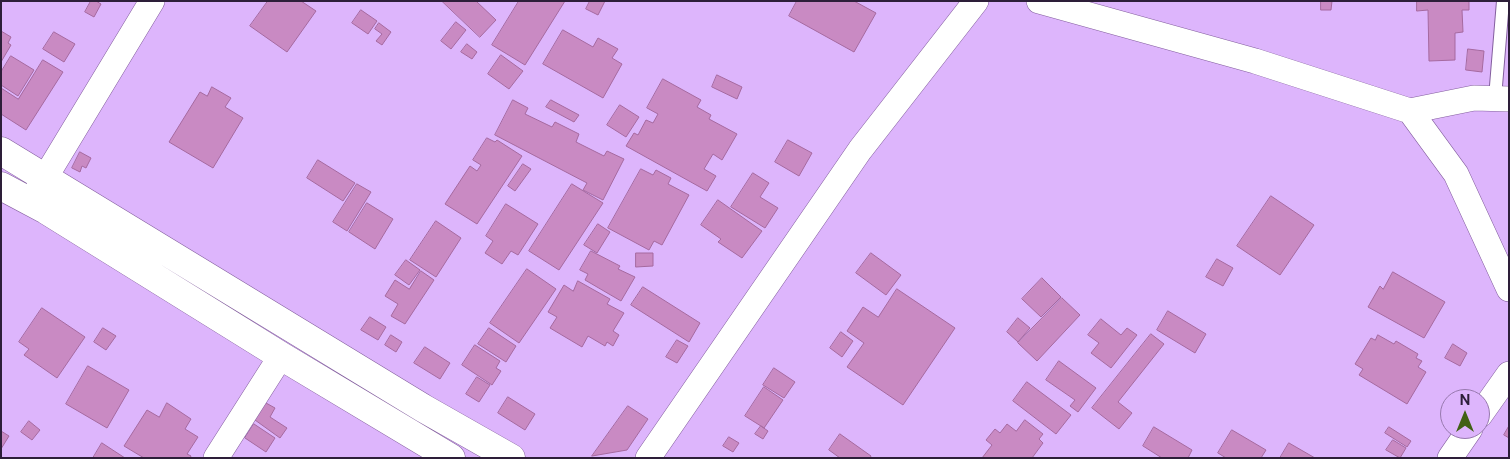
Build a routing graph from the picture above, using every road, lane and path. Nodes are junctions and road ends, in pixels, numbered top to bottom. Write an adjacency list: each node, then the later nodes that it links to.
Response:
1 (152, 1): 8 (street)
2 (976, 1): 19 (street)
3 (1039, 1): 6 (street)
4 (1504, 1): 5 (lane)
5 (1502, 98): 6 (street)
6 (1410, 111): 11 (street)
7 (1, 151): 8 (street)
8 (44, 177): 10 (street); 18 (street)
9 (1, 186): 10 (street)
10 (30, 202): 12 (street)
11 (1509, 290)
12 (282, 356): 16 (street); 17 (street)
13 (1509, 374): 14 (street)
14 (1490, 401)
15 (1463, 439): 20 (street)
16 (216, 458)
17 (451, 458)
18 (510, 458)
19 (648, 458)
20 (1450, 458)

